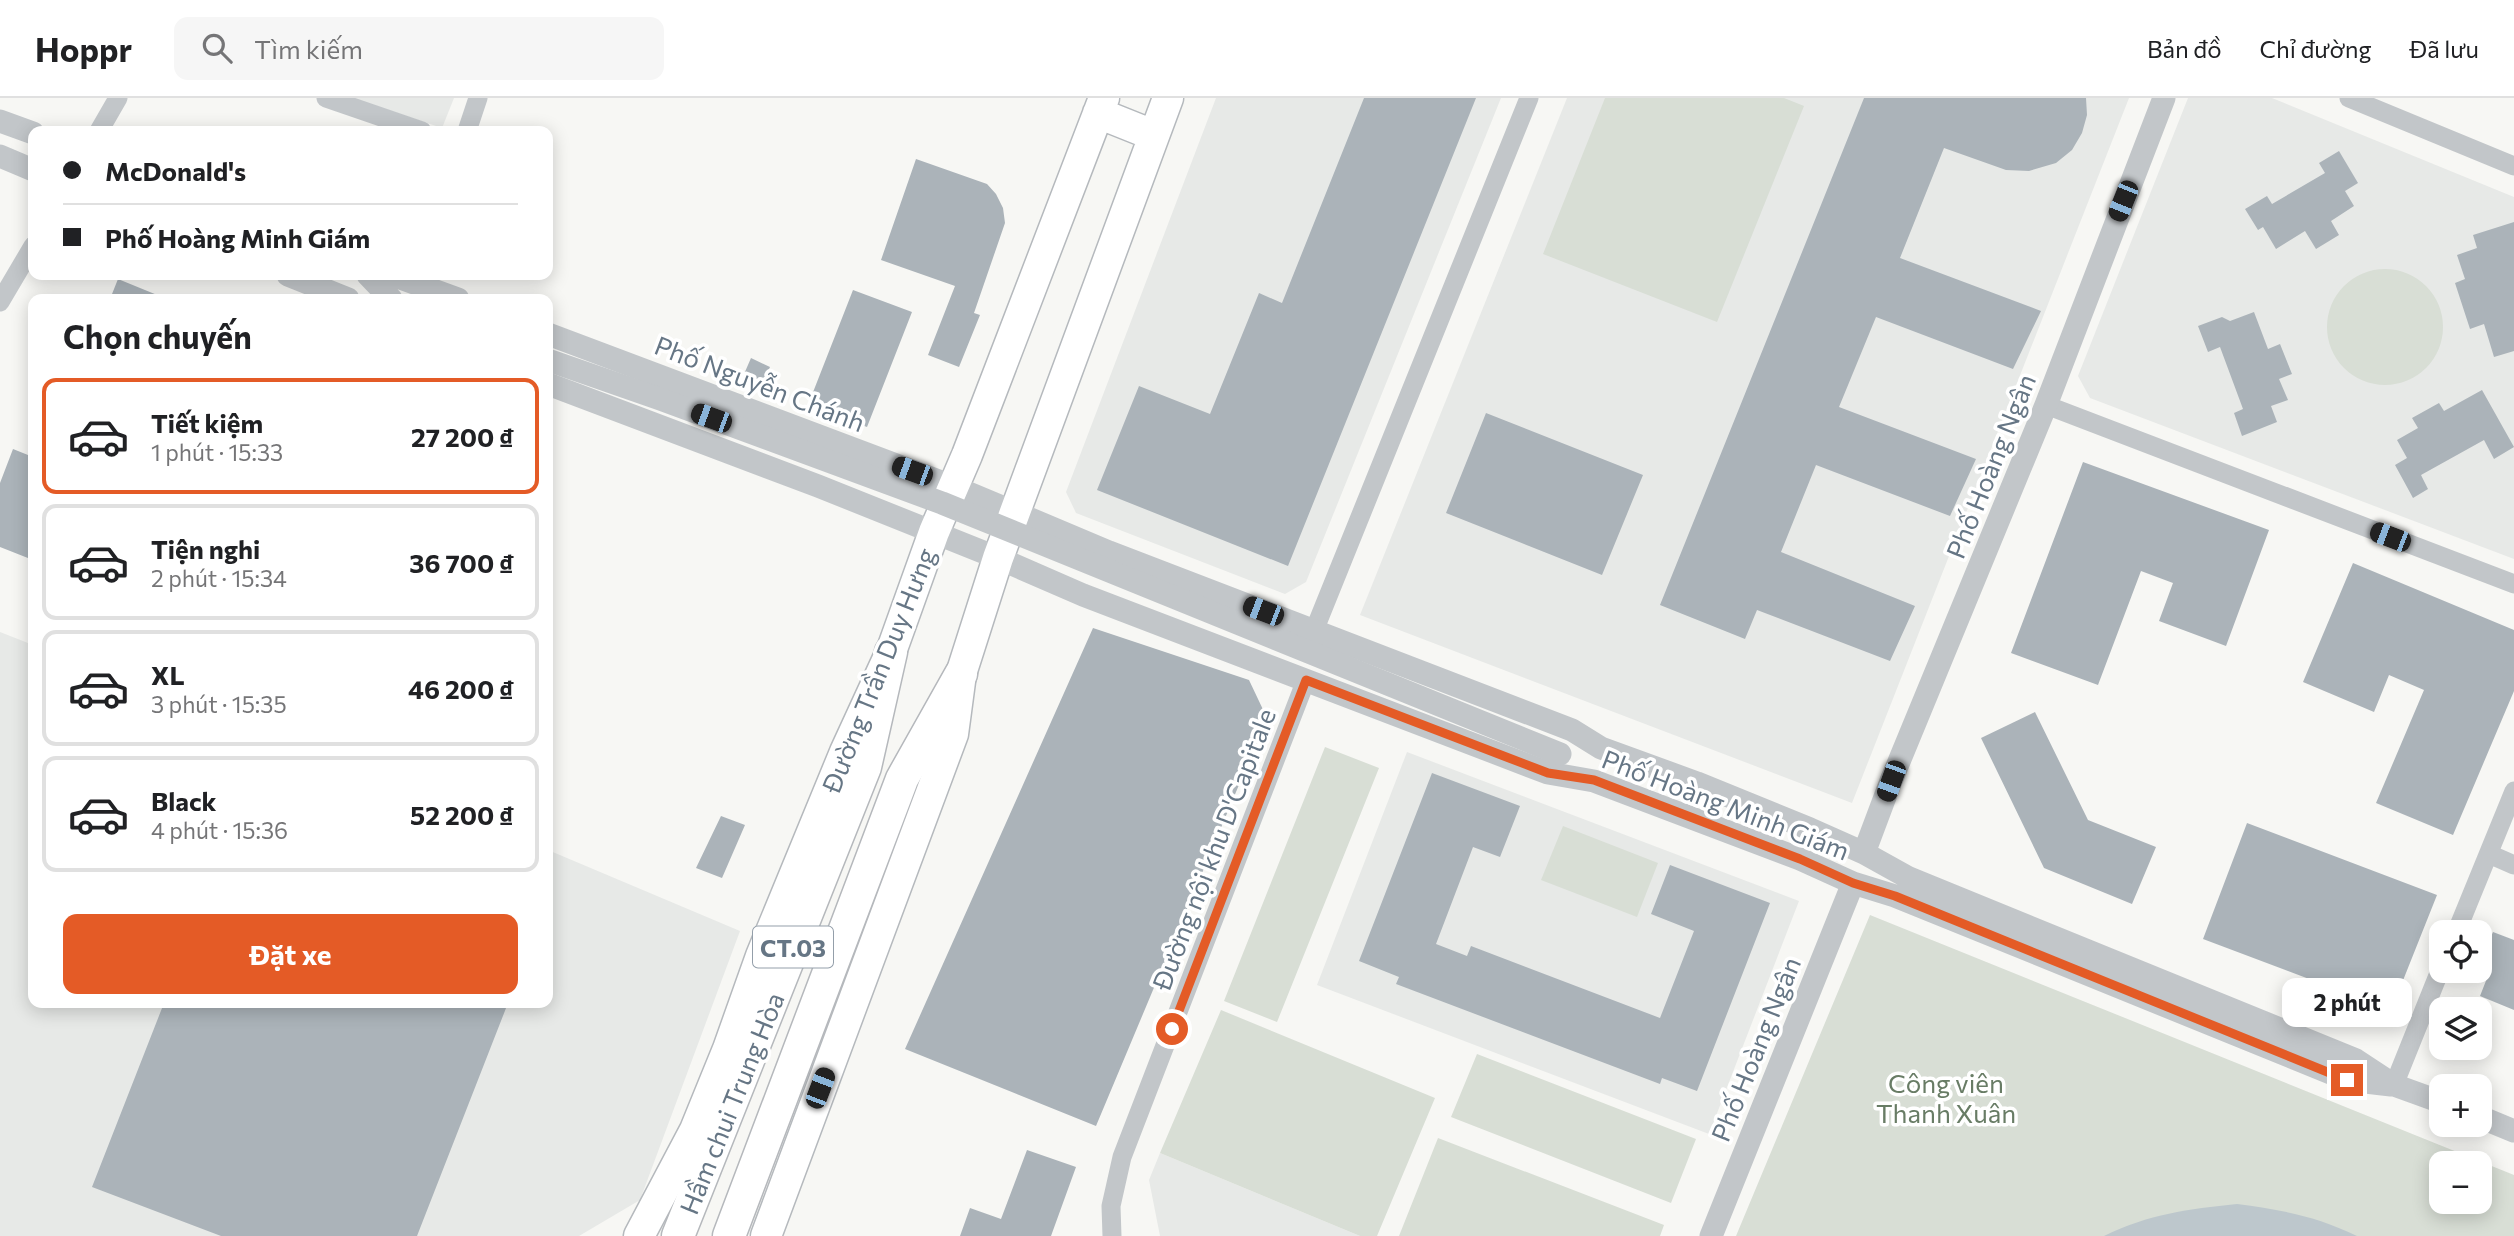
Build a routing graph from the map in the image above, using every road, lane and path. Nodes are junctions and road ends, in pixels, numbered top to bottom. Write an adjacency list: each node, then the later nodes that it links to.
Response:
1 (118, 98): 10 (street)
2 (326, 98): 11 (street)
3 (478, 98): 12 (street)
4 (1168, 98): 14 (main road)
5 (1528, 98): 39 (street)
6 (2164, 98): 29 (street, Phố Hoàng Ngân)
7 (2348, 98): 16 (street)
8 (1101, 106): 14 (main road); 32 (main road, Đường Trần Duy Hưng)
9 (0, 121): 13 (street)
10 (102, 126)
11 (407, 126)
12 (469, 126)
13 (28, 131)
14 (1153, 135): 33 (main road)
15 (0, 156): 17 (street)
16 (2514, 166)
17 (28, 168)
18 (28, 254): 25 (street)
19 (301, 280): 22 (street)
20 (373, 280): 23 (street)
21 (412, 280): 24 (street)
22 (336, 294)
23 (386, 294)
24 (446, 294)
25 (0, 302)
26 (553, 336): 30 (street, Phố Nguyễn Chánh)
27 (553, 362): 44 (street, bridge)
28 (553, 386): 31 (street)
29 (2046, 405): 37 (street); 47 (street, Phố Hoàng Ngân)
30 (849, 448): 31 (street); 32 (street, Phố Nguyễn Chánh)
31 (818, 486): 34 (street)
32 (952, 486): 33 (street, Phố Nguyễn Chánh); 34 (main road, Đường Trần Duy Hưng)
33 (1016, 512): 35 (street, Phố Hoàng Minh Giám); 36 (main road)
34 (934, 532): 36 (street, Phố Hoàng Minh Giám); 40 (main road, Đường Trần Duy Hưng)
35 (1109, 552): 38 (street); 39 (street, Phố Hoàng Minh Giám)
36 (998, 558): 38 (street, Phố Hoàng Minh Giám); 41 (main road)
37 (2514, 584)
38 (1083, 595): 42 (street, Phố Hoàng Minh Giám)
39 (1314, 631): 43 (street, Phố Hoàng Minh Giám)
40 (891, 652): 57 (main road, Đường Trần Duy Hưng); 58 (highway, Hầm chui Trung Hòa / CT.03)
41 (961, 674): 59 (highway, Hầm chui Trung Hòa / CT.03); 60 (main road)
42 (1306, 680): 45 (street, Phố Hoàng Minh Giám); 61 (street, Đường nội khu D'Capitale)
43 (1601, 748): 44 (street); 47 (street, Phố Hoàng Minh Giám)
44 (1560, 754): 45 (street)
45 (1594, 780): 50 (street, Phố Hoàng Minh Giám)
46 (2514, 791): 48 (street)
47 (1864, 853): 53 (street, Phố Hoàng Minh Giám)
48 (2489, 854): 49 (street); 51 (street)
49 (2514, 865)
50 (1853, 883): 53 (street, Phố Hoàng Minh Giám); 62 (street, Phố Hoàng Ngân)
51 (2461, 920)
52 (2435, 983): 53 (street)
53 (2394, 1085): 54 (street, Phố Hoàng Minh Giám)
54 (2429, 1098)
55 (2492, 1122): 56 (street)
56 (2514, 1130)
57 (638, 1234)
58 (678, 1236)
59 (729, 1236)
60 (766, 1236)
61 (1112, 1236)
62 (1711, 1236)

